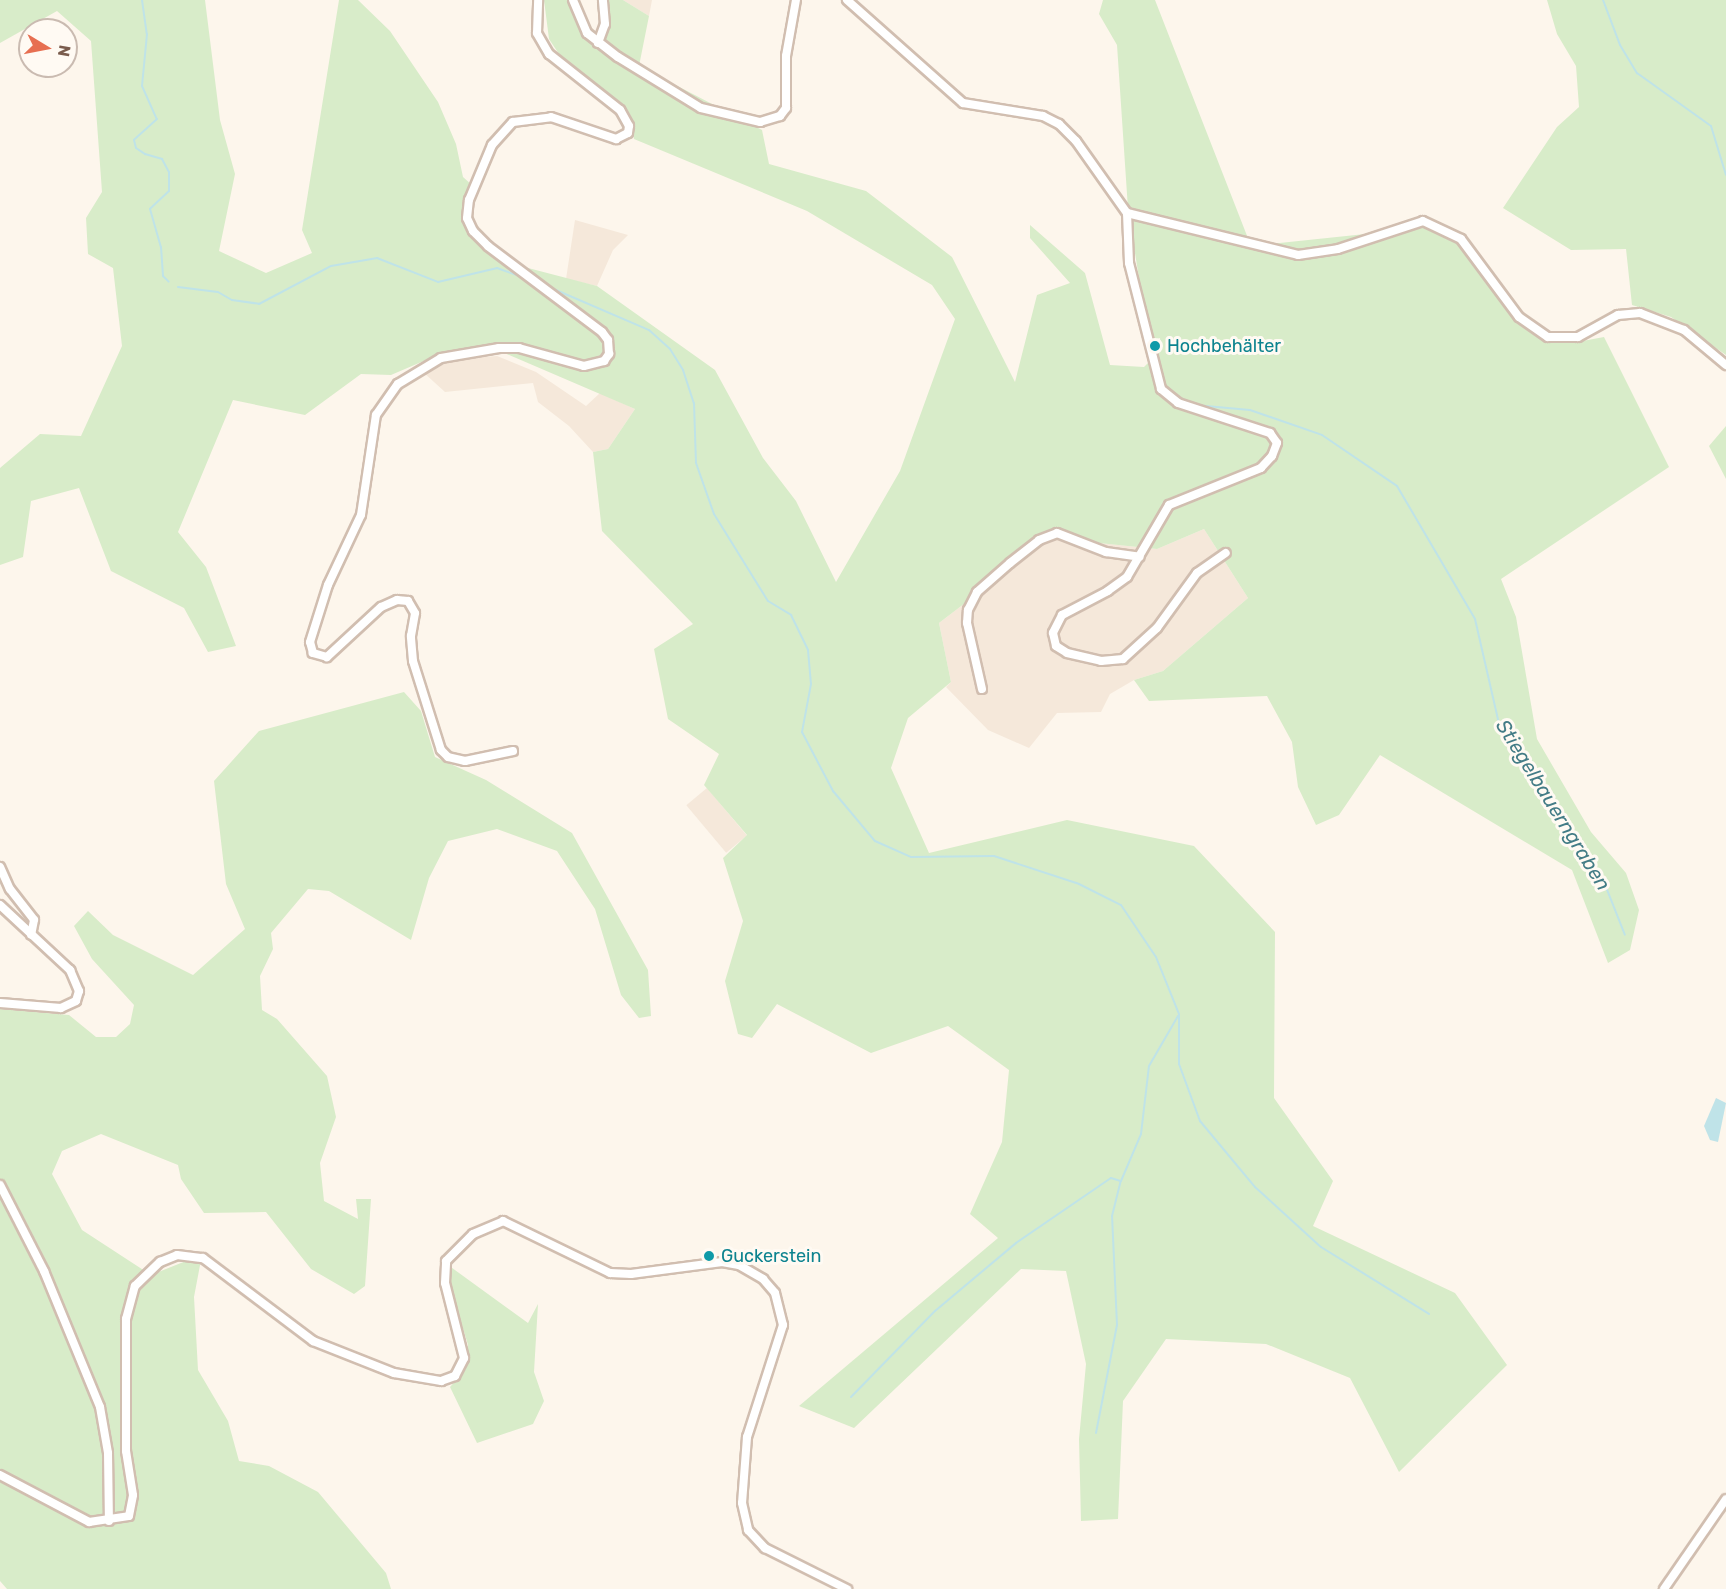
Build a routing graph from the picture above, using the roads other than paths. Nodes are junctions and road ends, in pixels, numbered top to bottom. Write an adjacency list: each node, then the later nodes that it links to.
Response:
1 (538, 0): 12 (street)
2 (573, 0): 6 (street)
3 (603, 0): 6 (street)
4 (796, 0): 6 (street)
5 (847, 0): 7 (street)
6 (598, 43)
7 (1127, 213): 8 (street); 10 (street)
8 (1726, 365)
9 (1226, 553): 10 (street)
10 (1140, 557): 11 (street)
11 (982, 689)
12 (513, 751)
13 (0, 867): 15 (street)
14 (0, 905): 15 (street)
15 (31, 935): 16 (street)
16 (0, 1003)
17 (0, 1185): 20 (street)
18 (0, 1476): 20 (street)
19 (1726, 1499): 22 (street)
20 (109, 1521): 21 (street)
21 (847, 1589)
22 (1664, 1589)

